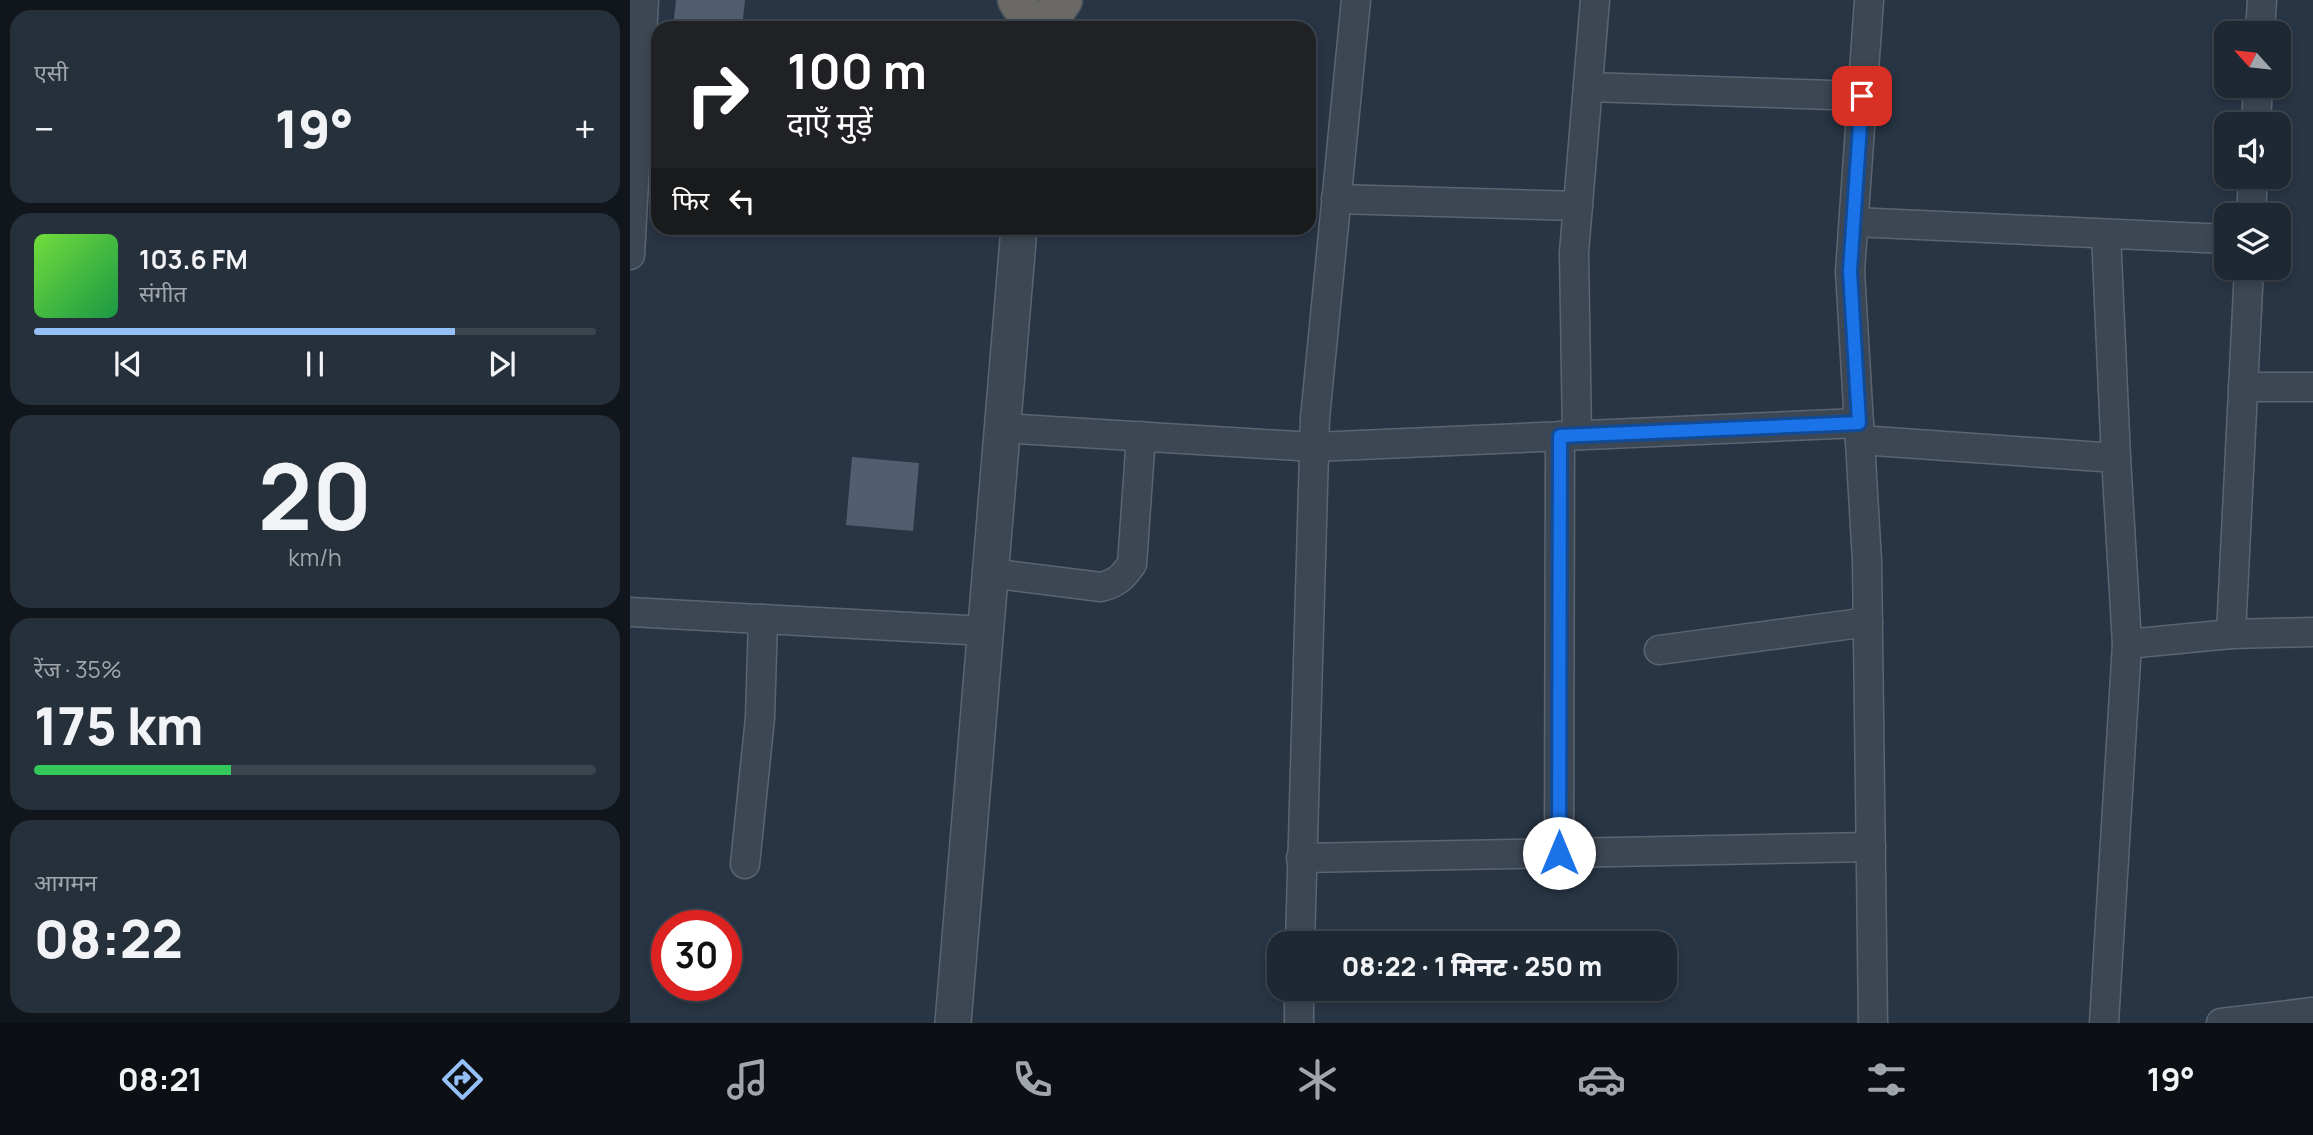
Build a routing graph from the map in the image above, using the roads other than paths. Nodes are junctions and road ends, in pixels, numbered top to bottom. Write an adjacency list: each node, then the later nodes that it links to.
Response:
1 (644, 0): 15 (street)
2 (1356, 0): 9 (street)
3 (1595, 0): 7 (street)
4 (1868, 0): 8 (street)
5 (2262, 0): 6 (street)
6 (2261, 21)
7 (1588, 87): 8 (street); 10 (street)
8 (1862, 96): 11 (street)
9 (1336, 199): 10 (street); 23 (street)
10 (1578, 205): 21 (street)
11 (1854, 222): 12 (street); 20 (street)
12 (2106, 234): 14 (street); 24 (street)
13 (1018, 235): 19 (street)
14 (2214, 238)
15 (630, 255)
16 (2248, 280): 17 (street)
17 (2243, 387): 18 (street); 31 (street)
18 (2313, 387)
19 (1002, 428): 22 (street); 25 (street)
20 (1860, 431): 21 (street); 24 (street); 28 (street)
21 (1568, 435): 23 (street); 35 (street)
22 (1141, 436): 23 (street); 25 (street)
23 (1314, 447): 36 (street)
24 (2116, 458): 32 (street)
25 (990, 573): 29 (street)
26 (630, 612): 27 (street)
27 (763, 619): 29 (street); 37 (street)
28 (1868, 622): 33 (street); 34 (street)
29 (985, 631): 41 (street)
30 (2313, 632): 31 (street)
31 (2231, 634): 32 (street)
32 (2127, 644): 44 (street)
33 (1659, 650)
34 (1871, 847): 35 (street); 43 (street)
35 (1559, 853): 36 (street)
36 (1301, 858): 38 (street)
37 (745, 864)
38 (1300, 931)
39 (1299, 1001): 42 (street)
40 (2313, 1012): 45 (street)
41 (953, 1023)
42 (1299, 1023)
43 (1873, 1023)
44 (2104, 1023)
45 (2221, 1023)

